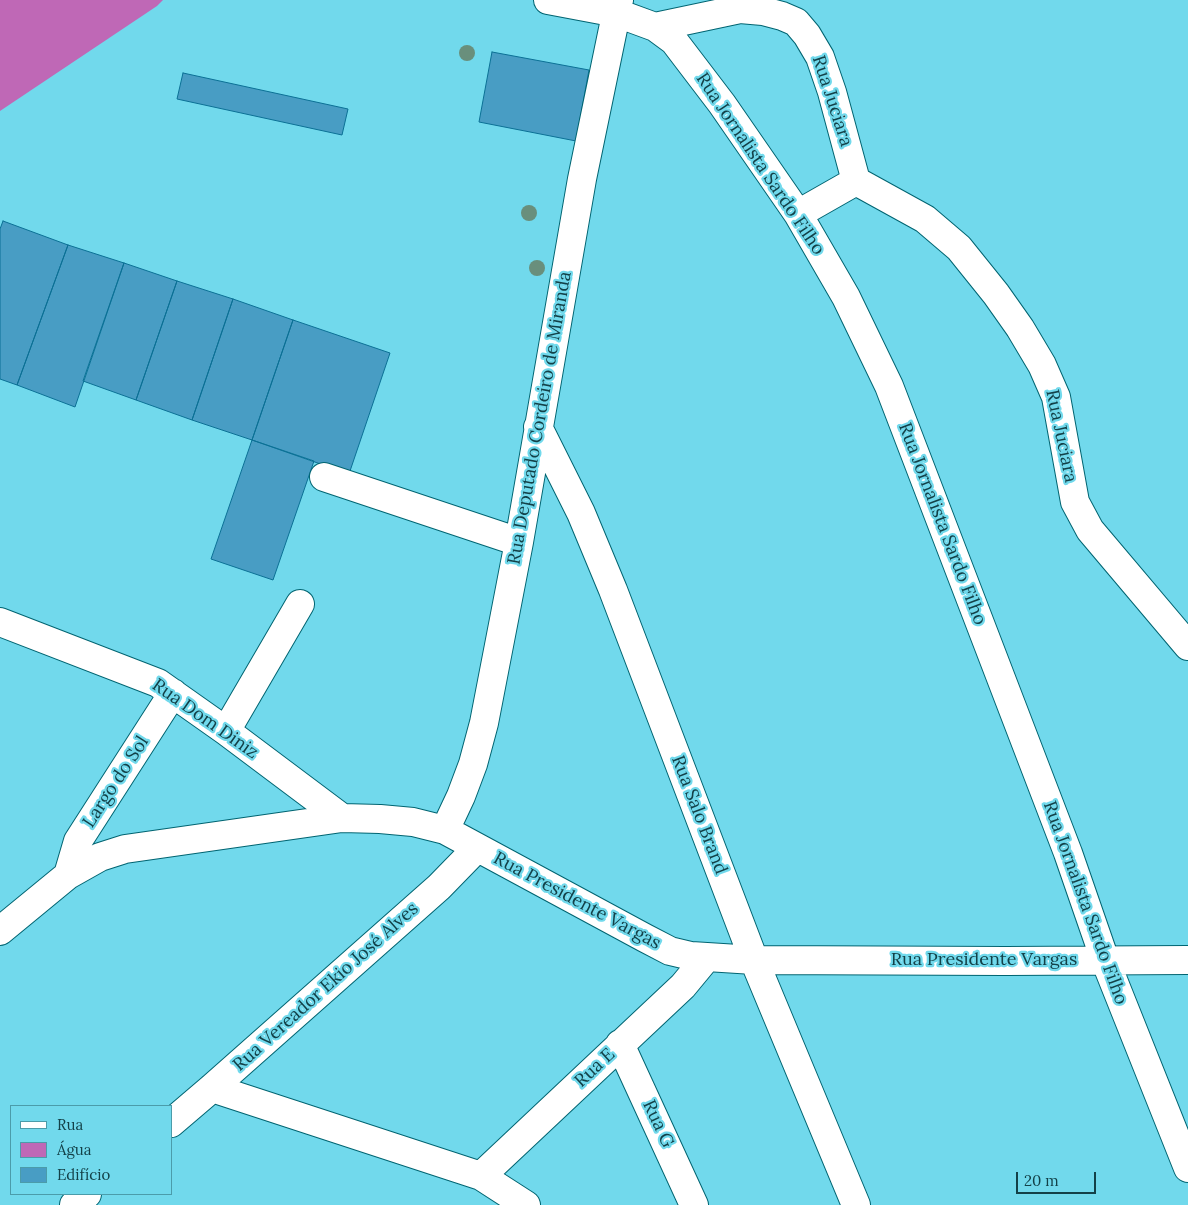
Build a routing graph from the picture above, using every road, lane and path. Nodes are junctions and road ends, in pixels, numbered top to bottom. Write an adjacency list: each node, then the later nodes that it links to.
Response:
1 (548, 0): 2 (street, Rua Jornalista Sardo Filho)
2 (618, 7): 3 (street, Rua Jornalista Sardo Filho); 6 (street, Rua Deputado Cordeiro de Miranda)
3 (654, 27): 4 (street, Rua Juciara); 5 (street, Rua Jornalista Sardo Filho)
4 (856, 182): 5 (street); 11 (street, Rua Juciara)
5 (798, 214): 21 (street, Rua Jornalista Sardo Filho)
6 (538, 427): 8 (street, Rua Deputado Cordeiro de Miranda); 20 (street, Rua Salo Brand)
7 (324, 477): 8 (street)
8 (519, 542): 15 (street, Rua Deputado Cordeiro de Miranda)
9 (300, 604): 13 (street)
10 (0, 622): 12 (street, Rua Dom Diniz)
11 (1188, 646)
12 (173, 693): 13 (street, Rua Dom Diniz); 17 (street, Largo do Sol)
13 (226, 732): 14 (street, Rua Dom Diniz)
14 (342, 818): 15 (street, Rua Presidente Vargas); 17 (street, Rua Presidente Vargas)
15 (445, 830): 16 (street, Rua Presidente Vargas)
16 (477, 848): 19 (street, Rua Presidente Vargas); 24 (street, Rua Vereador Ekio José Alves)
17 (68, 875): 18 (street, Rua Presidente Vargas)
18 (0, 931)
19 (707, 957): 20 (street, Rua Presidente Vargas); 23 (street, Rua E)
20 (754, 960): 21 (street, Rua Presidente Vargas); 32 (street, Rua Salo Brand)
21 (1105, 960): 22 (street, Rua Presidente Vargas); 26 (street, Rua Jornalista Sardo Filho)
22 (1188, 960)
23 (620, 1044): 27 (street, Rua E); 31 (street, Rua G)
24 (212, 1088): 25 (street, Rua Vereador Ekio José Alves); 27 (street)
25 (172, 1122)
26 (1188, 1168)
27 (481, 1176): 30 (street)
28 (86, 1195): 29 (street)
29 (74, 1205)
30 (526, 1205)
31 (694, 1205)
32 (856, 1205)

